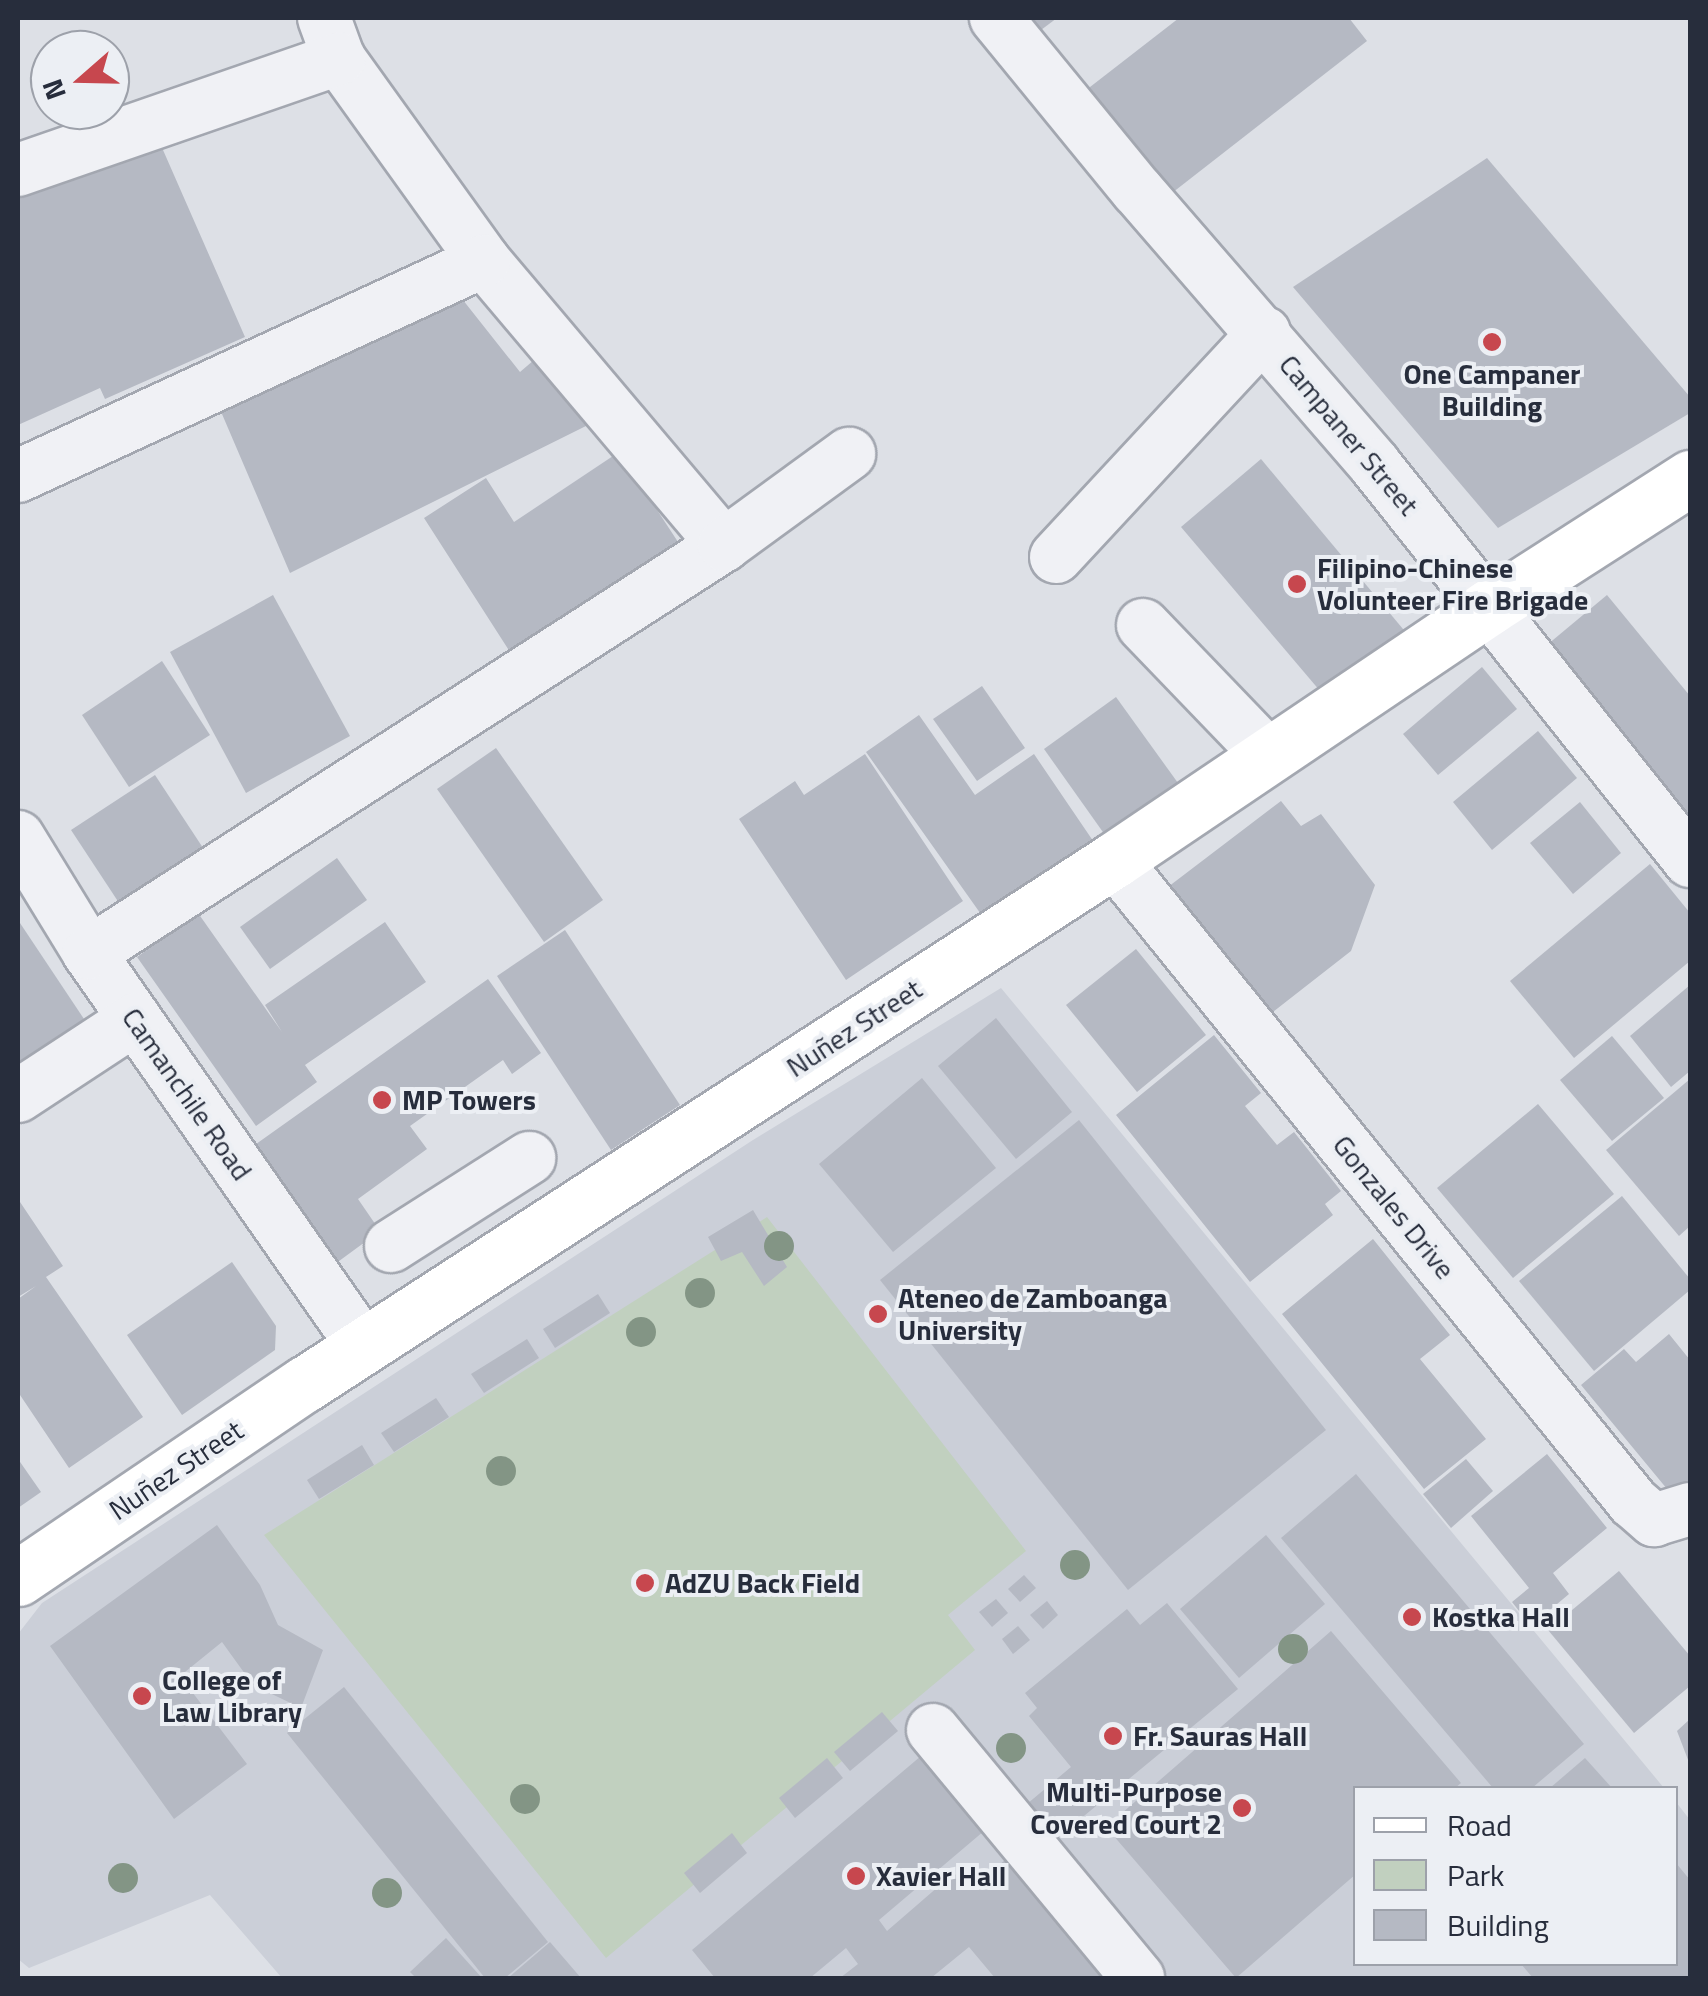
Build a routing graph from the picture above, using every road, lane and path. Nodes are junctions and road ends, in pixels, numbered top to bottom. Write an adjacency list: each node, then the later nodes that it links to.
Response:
1 (996, 18): 5 (street, Campaner Street)
2 (331, 38): 3 (street); 4 (street)
3 (18, 170)
4 (484, 262): 7 (street); 9 (street)
5 (1264, 332): 10 (street); 11 (street, Campaner Street)
6 (849, 454): 9 (street)
7 (18, 476)
8 (1690, 478): 11 (main road, Nuñez Street)
9 (724, 544): 17 (street)
10 (1056, 557)
11 (1489, 607): 13 (main road, Nuñez Street); 16 (street, Campaner Street)
12 (1143, 625): 13 (street)
13 (1268, 755): 15 (main road, Nuñez Street)
14 (18, 837): 17 (street, Camanchile Road)
15 (1114, 860): 23 (main road, Nuñez Street); 25 (street, Gonzales Drive)
16 (1690, 861)
17 (90, 953): 18 (street, Camanchile Road)
18 (135, 1019): 19 (street); 24 (street, Camanchile Road)
19 (18, 1096)
20 (528, 1158): 21 (street)
21 (482, 1187): 22 (street); 23 (street)
22 (392, 1246)
23 (518, 1247): 24 (main road, Nuñez Street)
24 (364, 1346): 26 (main road, Nuñez Street)
25 (1690, 1509)
26 (18, 1578)
27 (933, 1730): 28 (street)
28 (1138, 1978)

